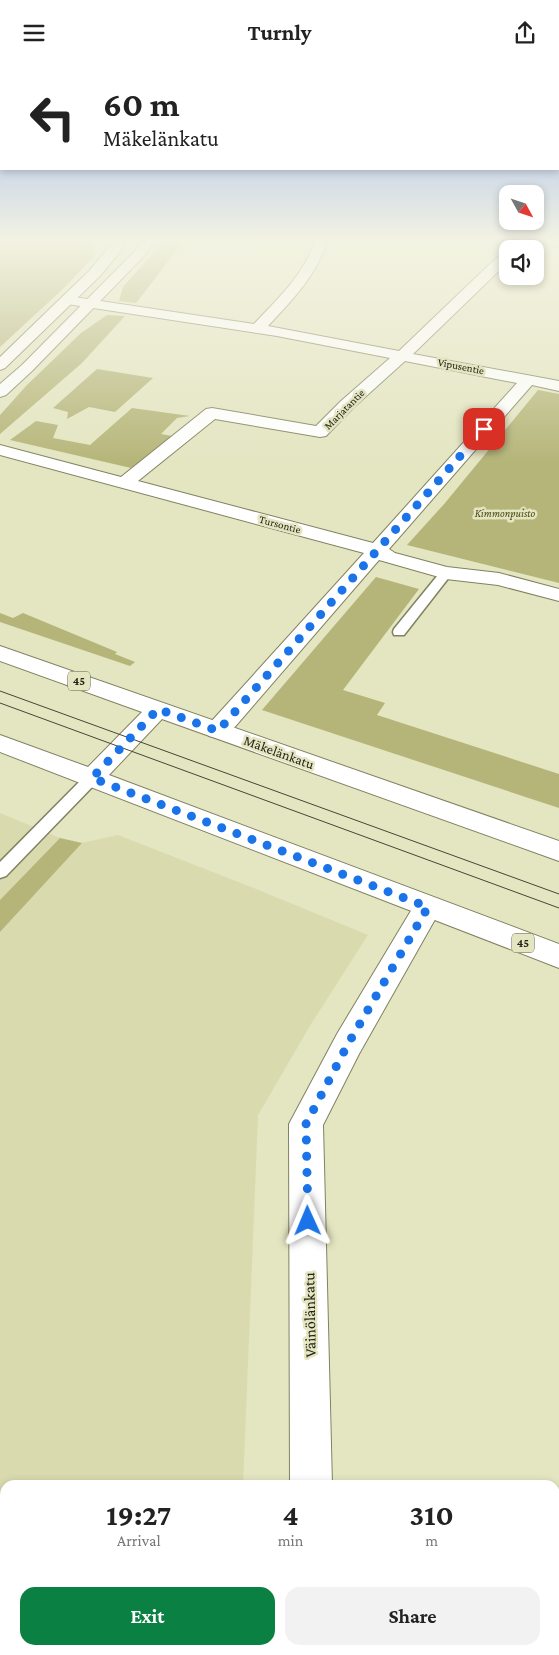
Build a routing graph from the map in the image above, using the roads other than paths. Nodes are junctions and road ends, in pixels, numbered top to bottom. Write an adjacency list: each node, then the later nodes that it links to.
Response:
1 (52, 315): 8 (street)
2 (79, 315): 11 (street)
3 (165, 315): 6 (street, Vipusentie)
4 (270, 315): 6 (street)
5 (445, 315): 7 (street, Marjatantie)
6 (257, 329): 7 (street, Vipusentie)
7 (403, 355): 9 (street, Vipusentie); 13 (street, Marjatantie)
8 (0, 365)
9 (528, 379): 10 (street, Vipusentie); 14 (street)
10 (559, 386)
11 (0, 392)
12 (0, 450): 13 (street, Tursontie)
13 (124, 483): 14 (street, Tursontie)
14 (377, 551): 15 (street, Tursontie); 20 (street)
15 (446, 573): 16 (street, Tursontie); 17 (lane)
16 (559, 595)
17 (399, 632)
18 (0, 653): 19 (street, Mäkelänkatu / 45)
19 (158, 709): 20 (street, Mäkelänkatu / 45); 22 (street)
20 (218, 731): 23 (street, Mäkelänkatu / 45)
21 (0, 743): 22 (street, 45)
22 (92, 778): 24 (lane); 25 (street, 45)
23 (559, 851)
24 (0, 872)
25 (428, 907): 26 (street, 45); 27 (street, Väinölänkatu)
26 (559, 956)
27 (311, 1480)

